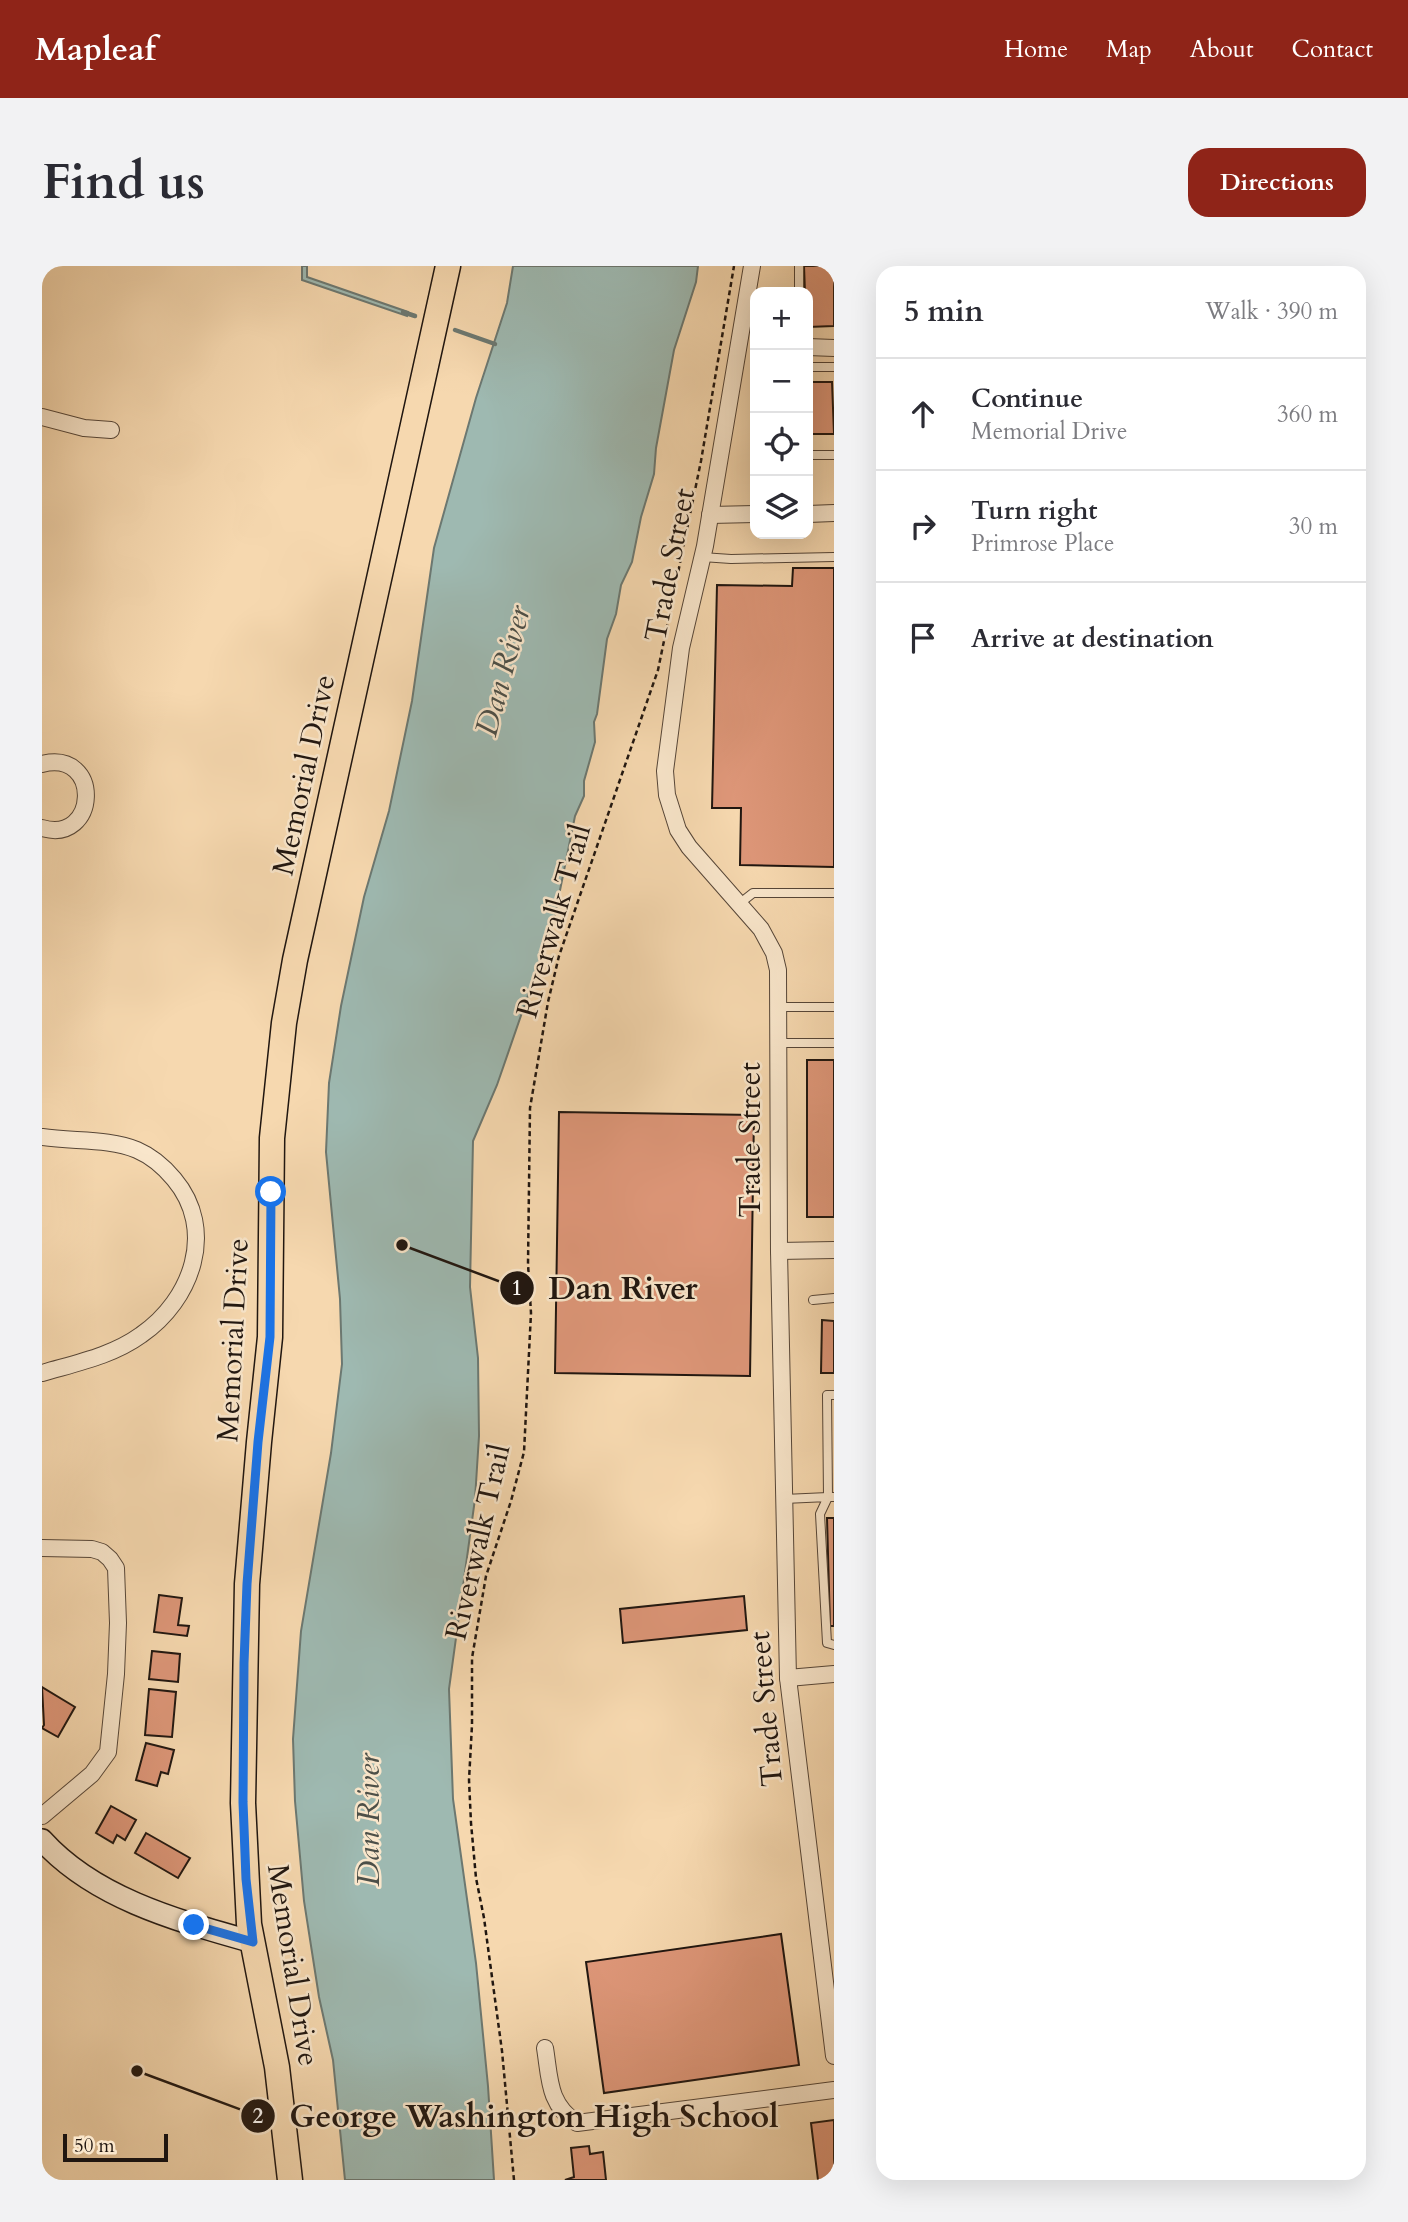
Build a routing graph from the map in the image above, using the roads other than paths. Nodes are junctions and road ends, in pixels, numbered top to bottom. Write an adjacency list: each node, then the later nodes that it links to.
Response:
1 (448, 266): 43 (main road, Memorial Drive)
2 (752, 266): 5 (street, Trade Street)
3 (799, 266): 4 (lane)
4 (799, 287)
5 (747, 345): 17 (street, Trade Street)
6 (813, 347): 7 (street)
7 (834, 348)
8 (813, 367): 9 (lane)
9 (834, 367)
10 (42, 417): 11 (street)
11 (111, 430)
12 (813, 455): 13 (lane)
13 (834, 455)
14 (834, 513): 16 (street)
15 (750, 514): 17 (street)
16 (813, 514)
17 (710, 515): 18 (street, Trade Street)
18 (702, 556): 19 (lane); 23 (street, Trade Street)
19 (834, 556)
20 (42, 764): 21 (street)
21 (42, 828)
22 (834, 894): 23 (lane)
23 (739, 904): 24 (street, Trade Street)
24 (778, 1007): 25 (lane); 27 (street, Trade Street)
25 (834, 1007)
26 (834, 1042): 27 (lane)
27 (778, 1043): 30 (street, Trade Street)
28 (42, 1137): 33 (street)
29 (834, 1250): 30 (street)
30 (779, 1251): 36 (street, Trade Street)
31 (834, 1298): 32 (lane)
32 (813, 1300)
33 (42, 1373)
34 (834, 1395): 35 (lane)
35 (831, 1497): 36 (lane); 38 (lane)
36 (784, 1499): 40 (street, Trade Street)
37 (42, 1548): 41 (street)
38 (834, 1645)
39 (834, 1674): 40 (street)
40 (788, 1678): 44 (street, Trade Street)
41 (42, 1816)
42 (42, 1840): 43 (street)
43 (253, 1942): 48 (main road, Memorial Drive)
44 (828, 1949): 46 (street, Trade Street)
45 (544, 2048): 47 (street)
46 (834, 2056)
47 (834, 2090)
48 (290, 2180)

